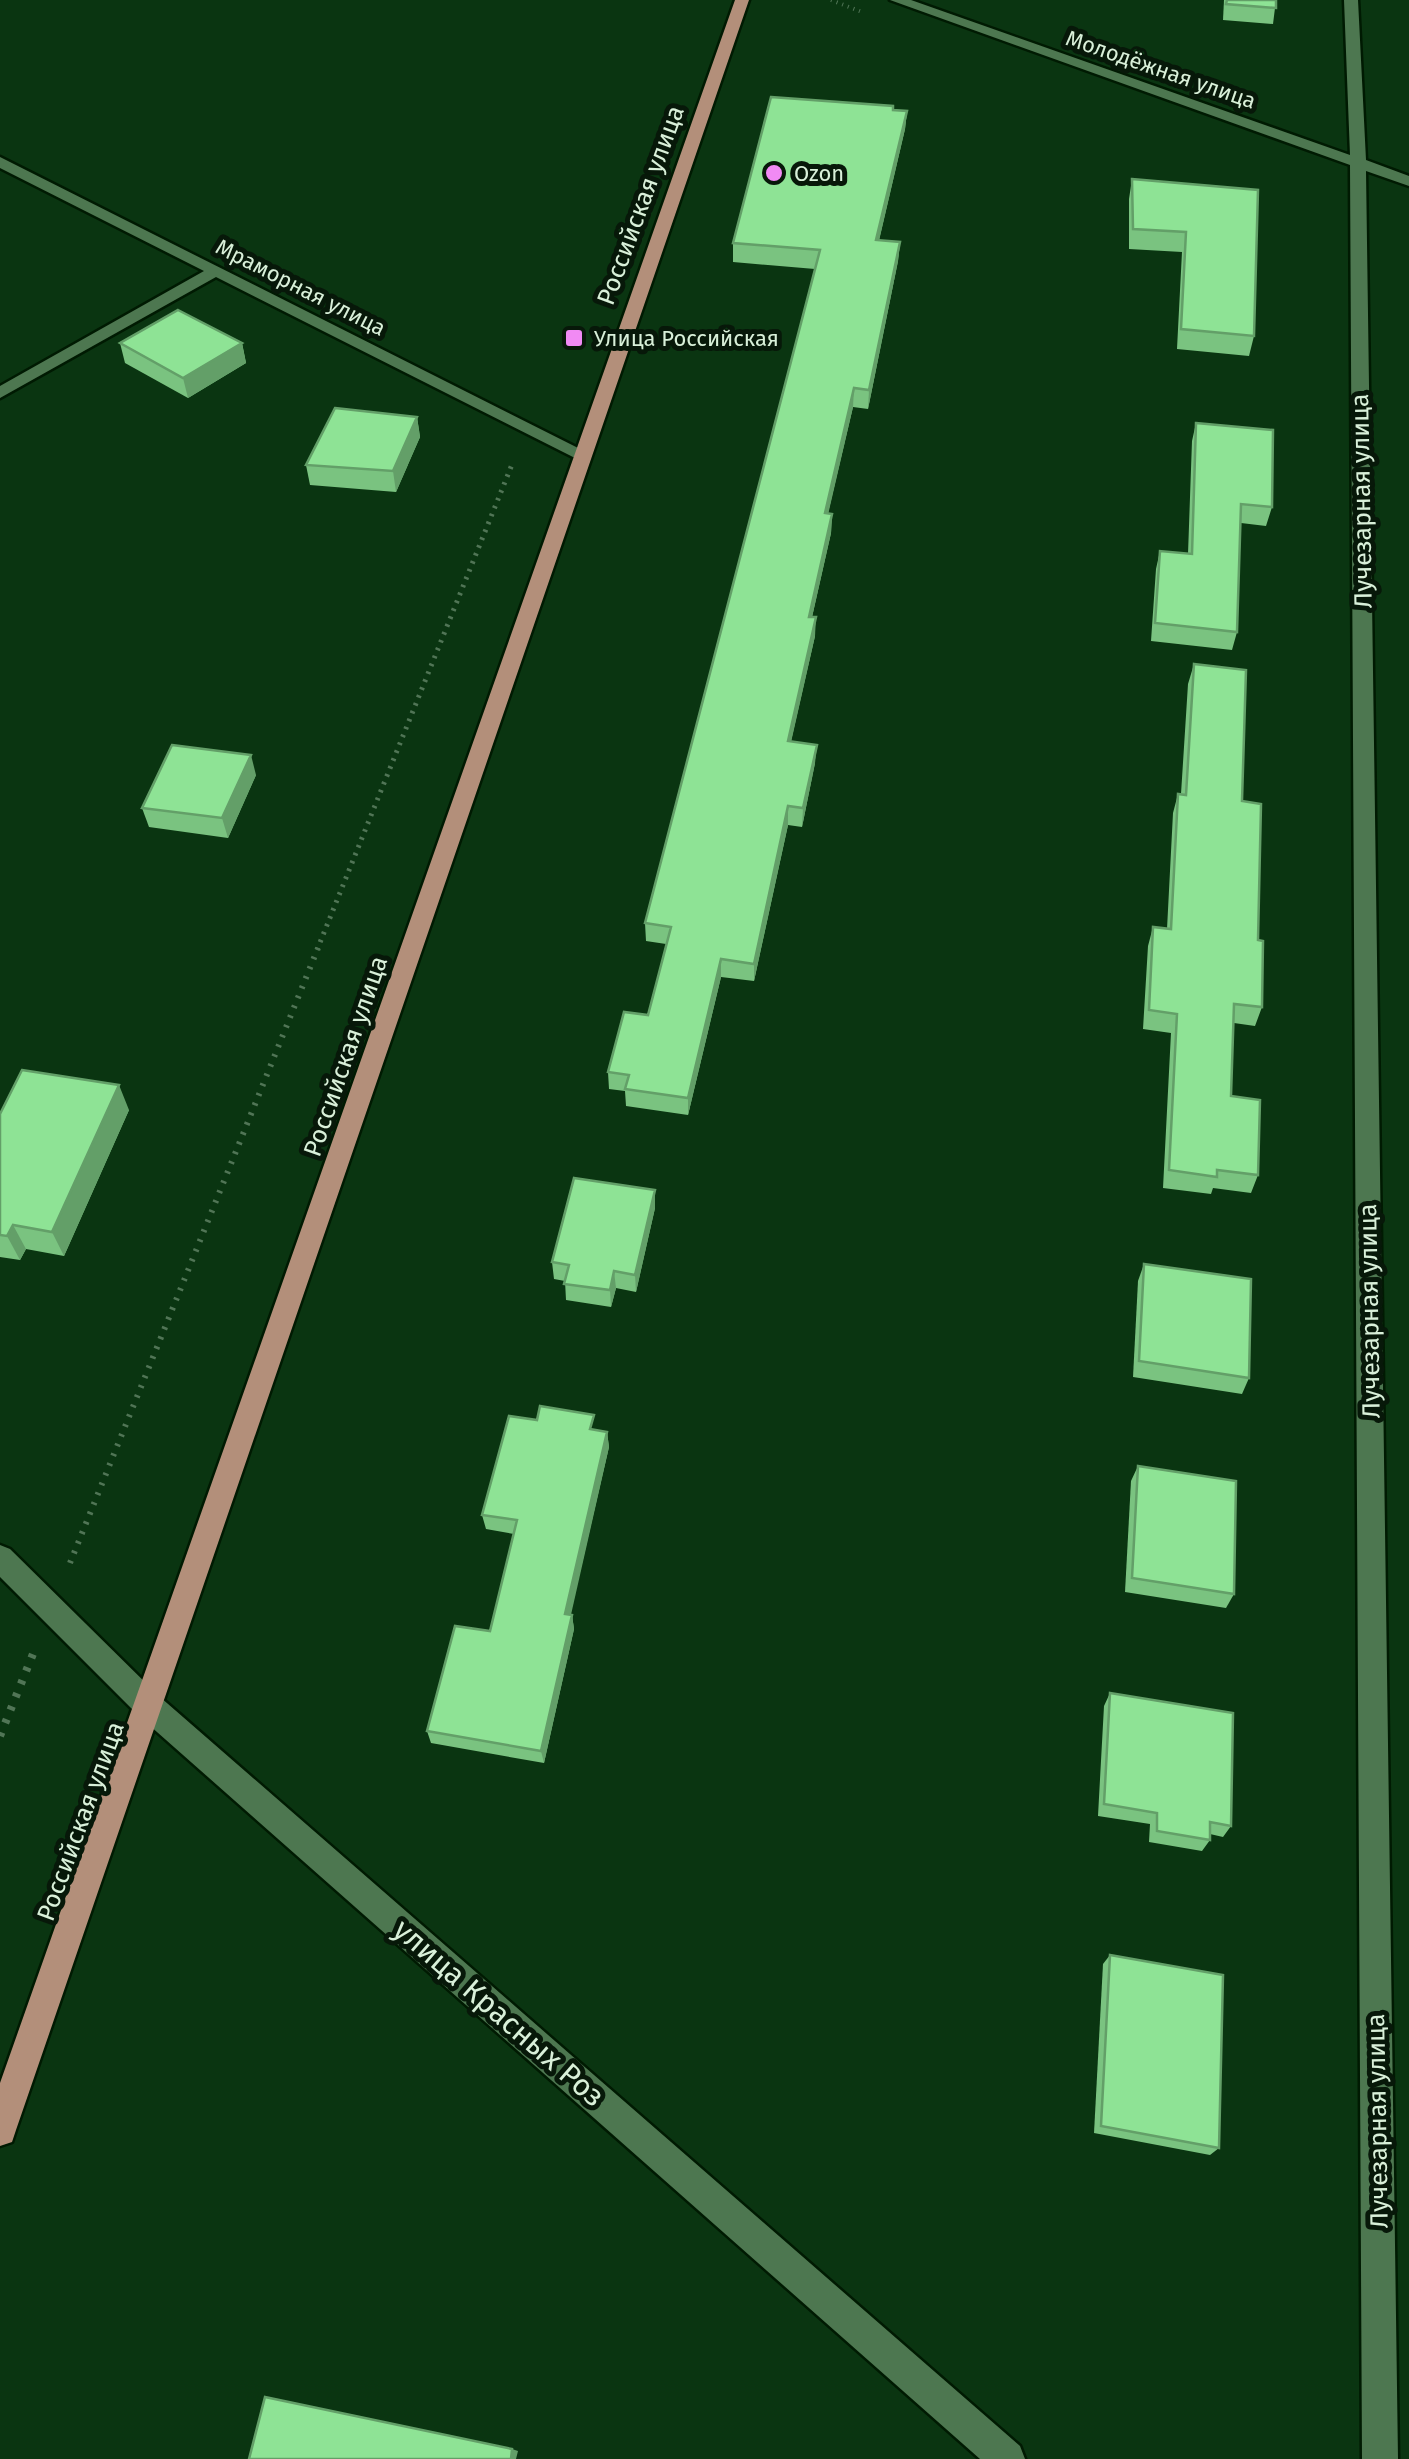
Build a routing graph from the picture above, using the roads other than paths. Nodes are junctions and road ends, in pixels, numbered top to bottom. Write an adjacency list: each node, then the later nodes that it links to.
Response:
1 (742, 0): 9 (main road, Российская улица)
2 (897, 0): 5 (street, Молодёжная улица)
3 (1351, 0): 5 (street, Лучезарная улица)
4 (0, 162): 7 (street, Мраморная улица)
5 (1358, 163): 6 (street, Молодёжная улица); 14 (street, Лучезарная улица)
6 (1409, 181)
7 (218, 270): 8 (street); 9 (street, Мраморная улица)
8 (0, 393)
9 (581, 454): 11 (main road, Российская улица)
10 (0, 1558): 11 (street, улица Красных Роз)
11 (150, 1707): 12 (main road, Российская улица); 13 (street, улица Красных Роз)
12 (0, 2130)
13 (1007, 2459)
14 (1380, 2459)

